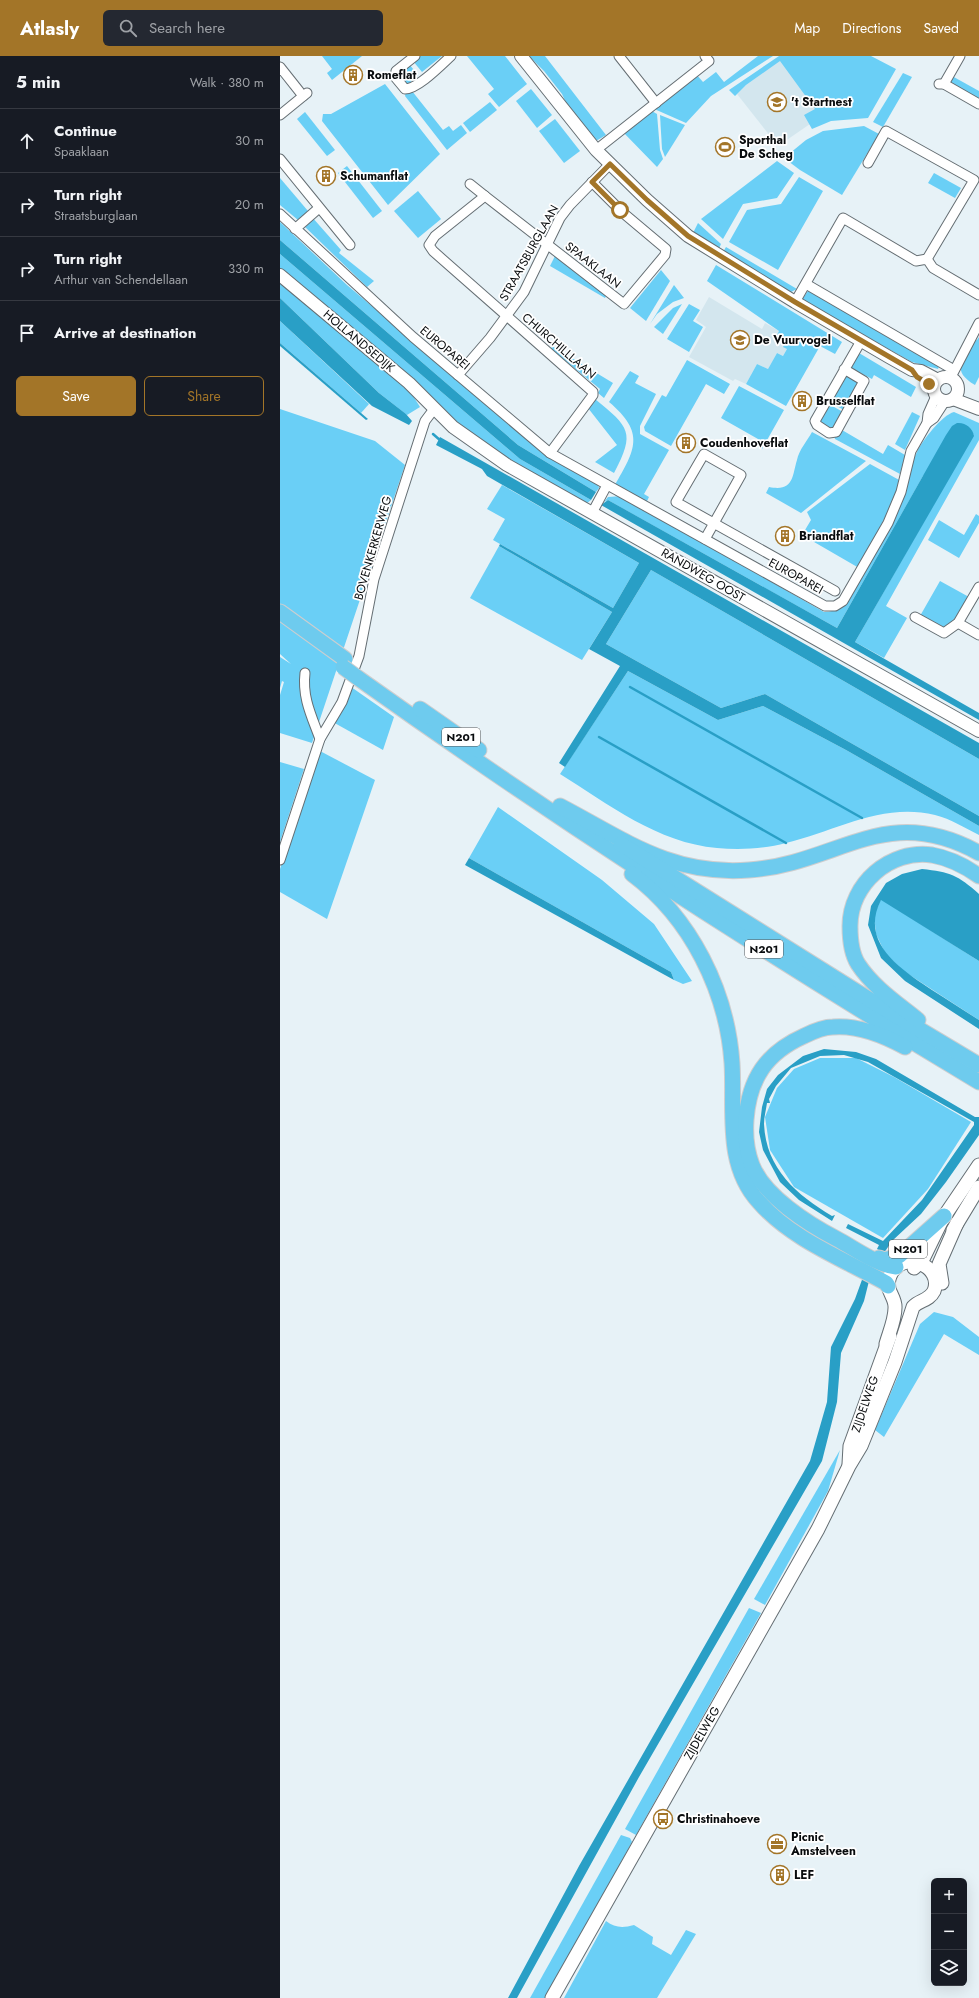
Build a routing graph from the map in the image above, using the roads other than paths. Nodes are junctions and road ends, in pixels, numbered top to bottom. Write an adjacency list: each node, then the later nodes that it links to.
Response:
1 (415, 56): 2 (street)
2 (451, 56)
3 (521, 56): 11 (street)
4 (619, 56): 8 (street)
5 (705, 56): 8 (street)
6 (960, 56): 9 (street)
7 (280, 67): 10 (street)
8 (656, 103): 11 (street)
9 (979, 104)
10 (280, 114)
11 (596, 150): 14 (street)
12 (280, 159): 18 (street)
13 (868, 163): 23 (street)
14 (610, 164): 15 (street, STRAATSBURGLAAN); 27 (street)
15 (592, 182): 21 (street, STRAATSBURGLAAN); 21 (street, SPAAKLAAN)
16 (470, 184): 17 (street, SPAAKLAAN)
17 (485, 196): 21 (street, SPAAKLAAN); 28 (street)
18 (319, 208): 20 (street); 22 (street)
19 (280, 214): 20 (street, EUROPAREI)
20 (295, 229): 33 (street, EUROPAREI)
21 (546, 244): 28 (street, STRAATSBURGLAAN)
22 (350, 245)
23 (927, 259): 25 (street); 26 (street)
24 (280, 275): 36 (street, HOLLANDSEDIJK)
25 (806, 284): 27 (street); 32 (street)
26 (979, 295)
27 (795, 302): 30 (street)
28 (507, 317): 33 (street, STRAATSBURGLAAN); 38 (street, CHURCHILLLAAN)
29 (979, 323): 32 (street)
30 (861, 341): 31 (street); 34 (street)
31 (844, 369): 31 (street)
32 (952, 373): 34 (street)
33 (458, 375): 38 (street, EUROPAREI)
34 (944, 392): 35 (street); 37 (street); 45 (street, EUROPAREI)
35 (979, 406)
36 (434, 409): 40 (street, RANDWEG OOST); 55 (street, BOVENKERKERWEG)
37 (979, 409)
38 (550, 453): 39 (street, EUROPAREI)
39 (607, 485): 40 (street); 42 (street, EUROPAREI)
40 (592, 513): 54 (street, RANDWEG OOST)
41 (714, 523): 41 (street); 42 (street); 43 (street)
42 (705, 539): 45 (street, EUROPAREI)
43 (802, 573): 45 (street); 46 (street)
44 (979, 587): 50 (street)
45 (793, 588)
46 (835, 591)
47 (280, 612): 52 (highway, N201)
48 (915, 617): 50 (street)
49 (280, 622): 52 (highway, N201)
50 (958, 623): 51 (street)
51 (979, 635)
52 (344, 663): 56 (highway, N201)
53 (305, 674): 55 (street)
54 (979, 731)
55 (320, 739): 58 (street, BOVENKERKERWEG)
56 (556, 809): 57 (highway, N201); 60 (highway, N201); 62 (highway, N201); 69 (highway, N201)
57 (979, 853)
58 (280, 860)
59 (979, 876): 60 (highway, N201)
60 (954, 1050): 61 (highway, N201)
61 (979, 1065)
62 (979, 1083): 66 (highway, N201)
63 (979, 1165): 65 (main road)
64 (979, 1187): 65 (main road)
65 (951, 1220): 66 (highway, N201); 67 (main road); 68 (main road)
66 (863, 1252): 69 (highway, N201)
67 (917, 1262): 68 (main road); 69 (main road)
68 (935, 1272): 71 (main road)
69 (892, 1279): 70 (main road)
70 (898, 1301): 71 (main road); 72 (main road, ZIJDELWEG)
71 (917, 1308): 72 (main road, ZIJDELWEG)
72 (849, 1466): 73 (main road, ZIJDELWEG)
73 (552, 1998)

